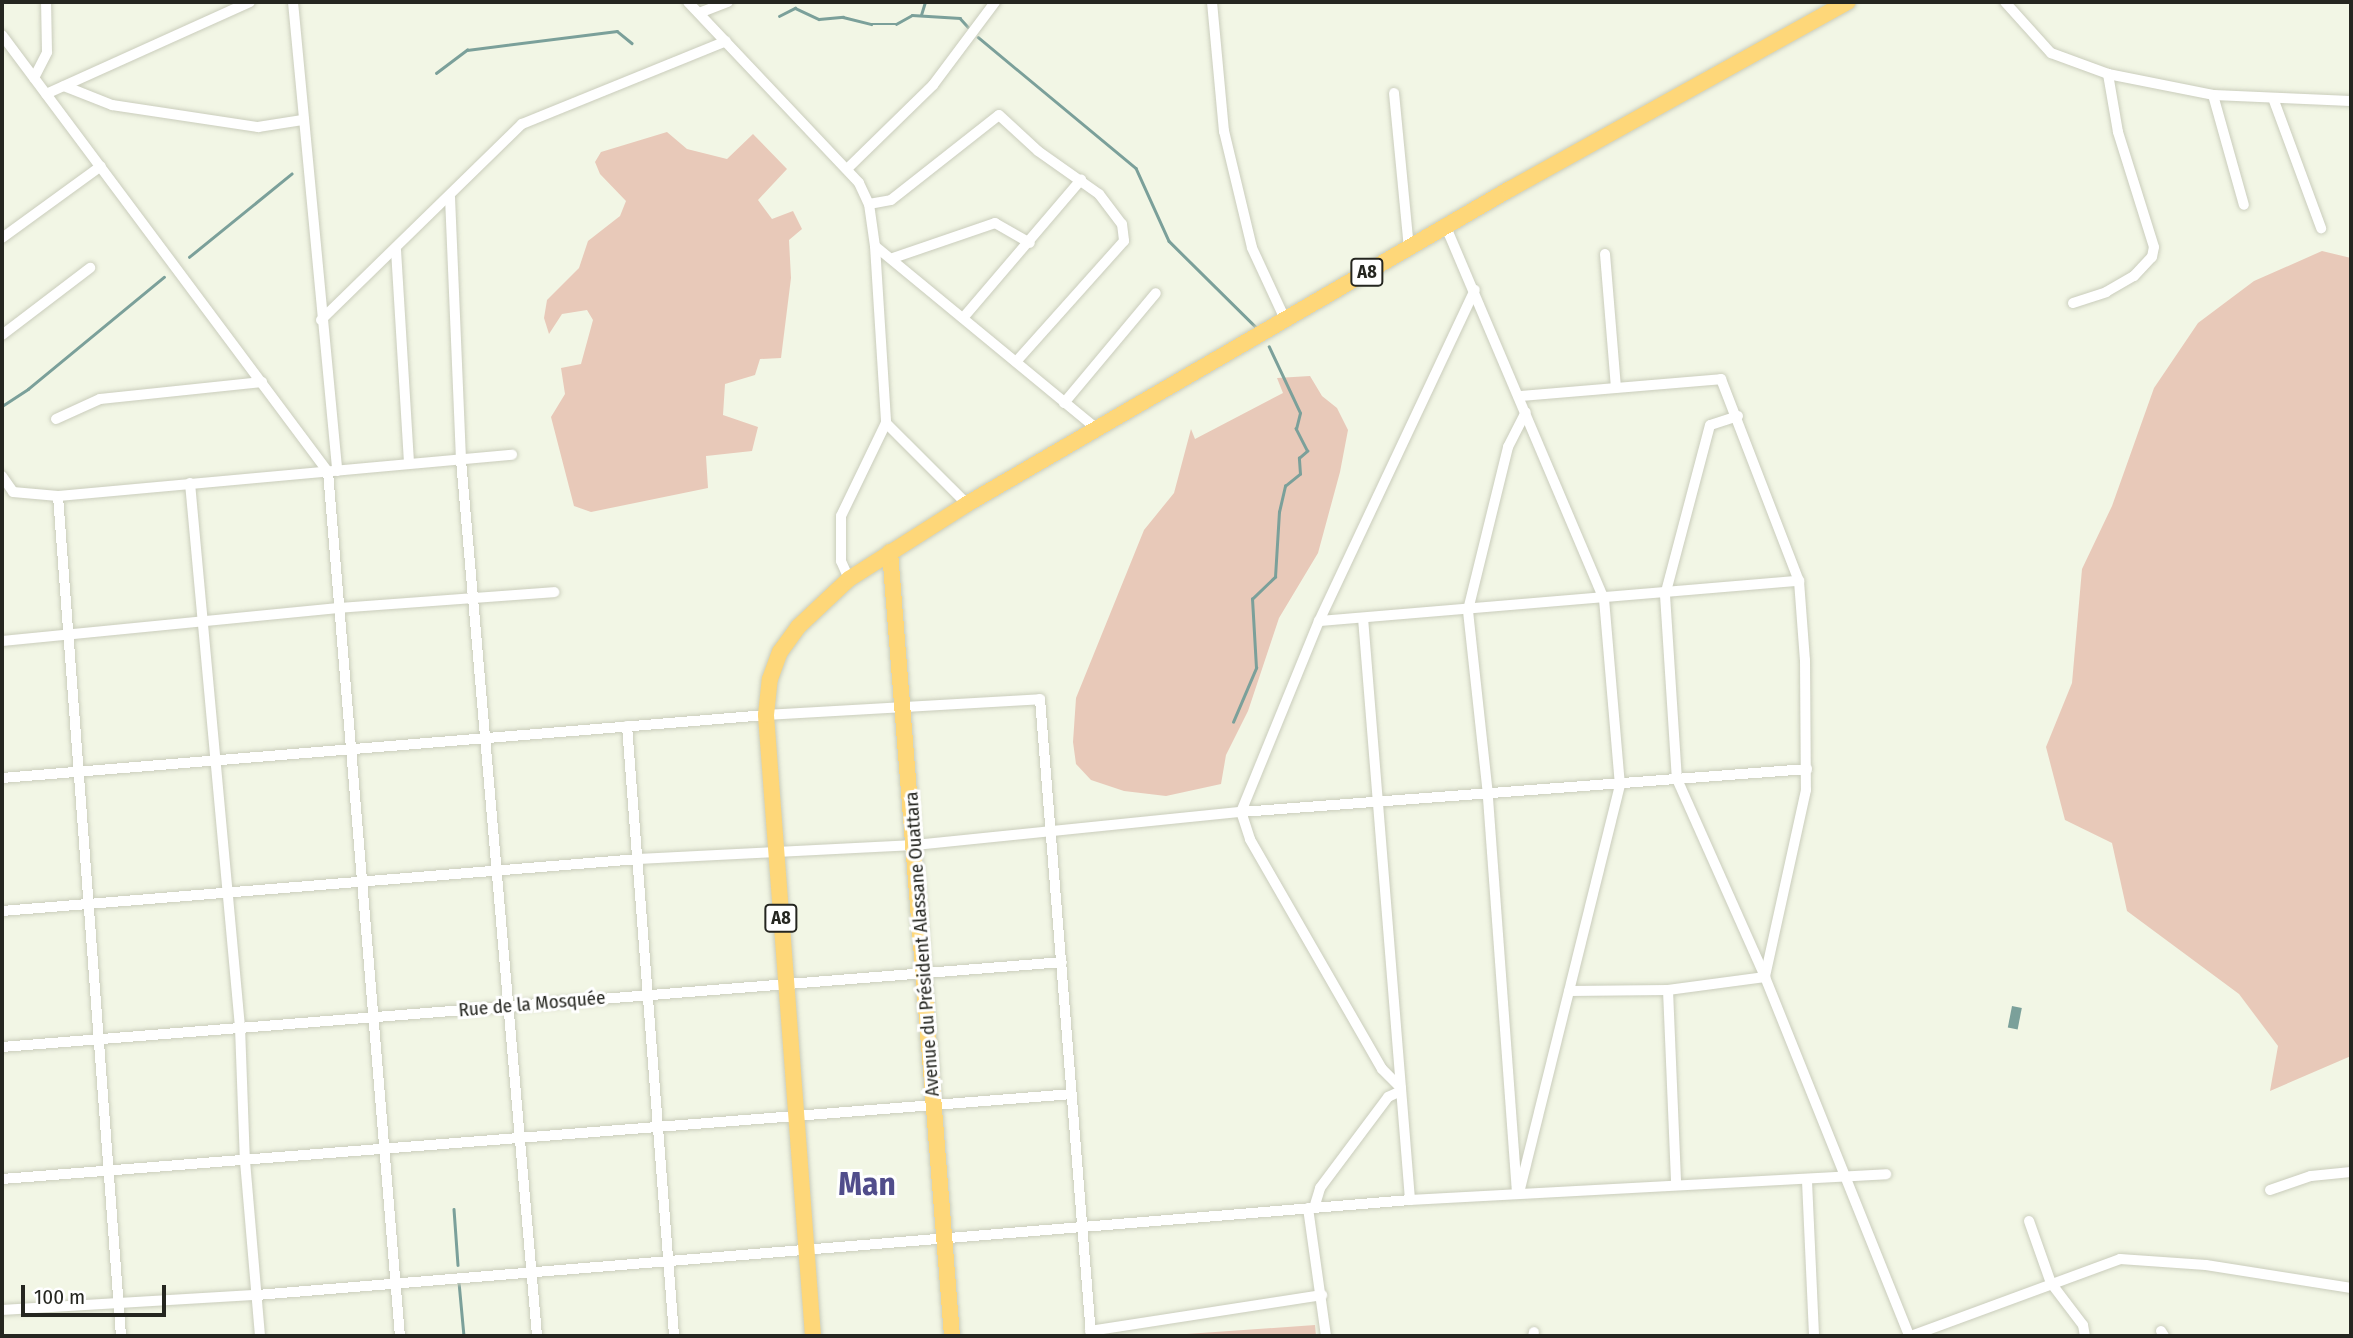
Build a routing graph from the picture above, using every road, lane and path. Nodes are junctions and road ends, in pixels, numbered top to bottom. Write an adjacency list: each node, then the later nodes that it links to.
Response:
1 (46, 2): 14 (street)
2 (250, 2): 15 (street)
3 (293, 2): 21 (street)
4 (688, 2): 10 (street)
5 (728, 2): 10 (street)
6 (995, 2): 23 (street)
7 (1212, 2): 42 (street)
8 (1849, 2): 28 (main road, A8)
9 (2005, 2): 13 (street)
10 (699, 13): 12 (street)
11 (2, 35): 14 (street)
12 (726, 41): 23 (street); 25 (street)
13 (2108, 74): 18 (street); 40 (street)
14 (34, 78): 17 (street)
15 (64, 86): 17 (street); 21 (street)
16 (1394, 93): 33 (street)
17 (46, 94): 22 (street)
18 (2213, 95): 19 (street); 27 (street)
19 (2273, 98): 20 (street); 29 (street)
20 (2351, 101)
21 (302, 120): 43 (street)
22 (100, 166): 30 (street); 46 (street)
23 (848, 169): 26 (street)
24 (1081, 180): 26 (street); 31 (street); 45 (street)
25 (450, 197): 34 (street); 56 (street)
26 (869, 204): 32 (street)
27 (2244, 205)
28 (1446, 227): 33 (main road, A8); 38 (street)
29 (2322, 229)
30 (2, 238)
31 (1030, 243): 36 (street); 41 (street)
32 (875, 246): 36 (street); 53 (street)
33 (1409, 248): 42 (main road, A8)
34 (396, 250): 43 (street); 57 (street)
35 (1605, 254): 47 (street)
36 (893, 258): 41 (street)
37 (90, 268): 44 (street)
38 (1475, 290): 48 (street); 73 (street)
39 (1156, 293): 49 (street)
40 (2073, 303)
41 (963, 318): 45 (street)
42 (1285, 319): 54 (main road, A8)
43 (321, 320): 58 (street)
44 (2, 335)
45 (1016, 362): 49 (street)
46 (262, 382): 52 (street); 58 (street)
47 (1616, 388): 48 (street); 51 (street)
48 (1520, 396): 50 (street)
49 (1064, 403): 54 (street)
50 (1526, 412): 69 (street); 71 (street)
51 (1738, 416): 65 (street); 67 (street)
52 (56, 419)
53 (886, 423): 62 (street); 64 (street)
54 (1096, 428): 62 (main road, A8)
55 (512, 455): 56 (street)
56 (461, 460): 57 (street); 68 (street)
57 (409, 463): 58 (street)
58 (332, 471): 60 (street); 70 (street)
59 (2, 476): 61 (street)
60 (190, 482): 61 (street); 74 (street)
61 (58, 496): 75 (street)
62 (967, 504): 63 (main road, A8)
63 (890, 552): 64 (main road, A8); 77 (main road, Avenue du Président Alassane Ouattara)
64 (849, 579): 78 (main road, A8)
65 (1799, 581): 67 (street); 83 (street)
66 (554, 592): 68 (street)
67 (1665, 595): 69 (street); 86 (street)
68 (472, 598): 70 (street); 80 (street)
69 (1604, 599): 71 (street); 87 (street)
70 (338, 608): 74 (street); 81 (street)
71 (1468, 610): 72 (street); 88 (street)
72 (1363, 618): 73 (street); 89 (street)
73 (1320, 621): 90 (street)
74 (203, 623): 75 (street); 82 (street)
75 (68, 636): 76 (street); 84 (street)
76 (2, 641)
77 (905, 705): 78 (street); 91 (street); 92 (main road, Avenue du Président Alassane Ouattara)
78 (766, 715): 79 (street); 93 (main road, A8)
79 (627, 726): 80 (street); 94 (street)
80 (488, 737): 81 (street); 95 (street)
81 (354, 748): 82 (street); 96 (street)
82 (215, 760): 84 (street); 97 (street)
83 (1807, 769): 86 (street); 102 (street)
84 (81, 771): 85 (street); 98 (street)
85 (2, 778)
86 (1677, 779): 87 (street); 102 (street)
87 (1620, 785): 88 (street); 105 (street)
88 (1488, 795): 89 (street); 128 (street)
89 (1378, 802): 90 (street); 112 (street)
90 (1241, 812): 91 (street); 112 (street)
91 (1054, 833): 92 (street); 100 (street)
92 (915, 845): 93 (street); 101 (main road, Avenue du Président Alassane Ouattara)
93 (777, 854): 94 (street); 103 (main road, A8)
94 (638, 859): 95 (street); 106 (street)
95 (500, 871): 96 (street); 107 (street)
96 (364, 882): 97 (street); 108 (street)
97 (229, 892): 98 (street); 109 (street)
98 (89, 905): 99 (street); 110 (street)
99 (2, 911)
100 (1062, 962): 101 (street, Rue de la Mosquée); 113 (street)
101 (923, 971): 103 (street, Rue de la Mosquée); 114 (main road, Avenue du Président Alassane Ouattara)
102 (1765, 977): 104 (street); 123 (street)
103 (786, 982): 106 (street, Rue de la Mosquée); 115 (main road, A8)
104 (1668, 989): 105 (street); 126 (street)
105 (1569, 991): 128 (street)
106 (644, 994): 107 (street, Rue de la Mosquée); 116 (street)
107 (510, 1005): 108 (street, Rue de la Mosquée); 117 (street)
108 (373, 1017): 109 (street, Rue de la Mosquée); 118 (street)
109 (240, 1027): 110 (street, Rue de la Mosquée); 119 (street)
110 (98, 1039): 111 (street, Rue de la Mosquée); 120 (street)
111 (2, 1047)
112 (1401, 1090): 129 (street); 130 (street)
113 (1072, 1094): 114 (street); 132 (street)
114 (933, 1108): 115 (street); 133 (main road, Avenue du Président Alassane Ouattara)
115 (796, 1117): 116 (street); 134 (main road, A8)
116 (655, 1127): 117 (street); 135 (street)
117 (521, 1137): 118 (street); 136 (street)
118 (384, 1147): 119 (street); 137 (street)
119 (245, 1161): 120 (street); 140 (street)
120 (109, 1172): 124 (street); 142 (street)
121 (2351, 1172): 127 (street)
122 (1886, 1174): 123 (street)
123 (1841, 1176): 125 (street); 154 (street)
124 (2, 1179)
125 (1807, 1181): 126 (street); 153 (street)
126 (1676, 1184): 128 (street)
127 (2270, 1190)
128 (1518, 1193): 129 (street)
129 (1409, 1200): 130 (street)
130 (1311, 1208): 132 (street); 141 (street)
131 (2029, 1221): 138 (street)
132 (1082, 1226): 133 (street); 144 (street)
133 (943, 1237): 134 (street); 151 (main road, Avenue du Président Alassane Ouattara)
134 (806, 1247): 135 (street); 150 (main road, A8)
135 (665, 1258): 136 (street); 149 (street)
136 (533, 1273): 137 (street); 148 (street)
137 (397, 1283): 140 (street); 147 (street)
138 (2051, 1283): 139 (street); 154 (street); 155 (street)
139 (2351, 1288)
140 (257, 1295): 142 (street); 146 (street)
141 (1322, 1295): 144 (street); 152 (street)
142 (118, 1301): 143 (street); 145 (street)
143 (2, 1310)
144 (1090, 1334)
145 (121, 1336)
146 (260, 1336)
147 (400, 1336)
148 (537, 1336)
149 (674, 1336)
150 (813, 1336)
151 (952, 1336)
152 (1326, 1336)
153 (1814, 1336)
154 (1910, 1336)
155 (2085, 1336)

